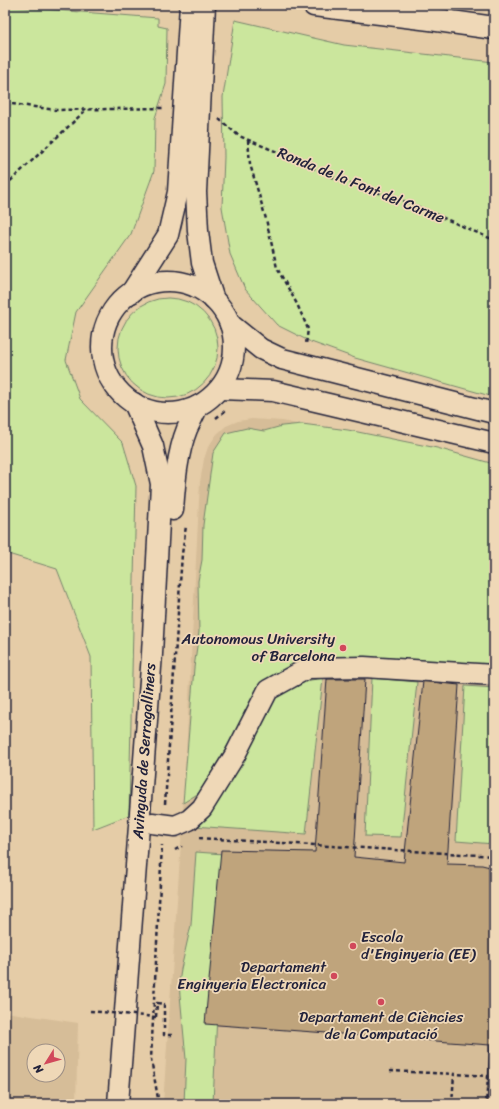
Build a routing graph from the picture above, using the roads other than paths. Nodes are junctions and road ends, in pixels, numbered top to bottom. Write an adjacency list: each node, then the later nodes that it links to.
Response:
1 (190, 5): 7 (street)
2 (205, 5): 7 (street)
3 (314, 5): 4 (highway)
4 (430, 18): 5 (highway); 6 (highway)
5 (494, 28)
6 (494, 42)
7 (194, 76): 8 (street); 9 (street)
8 (131, 293): 9 (street); 12 (street)
9 (214, 300): 10 (street)
10 (230, 324): 11 (street); 14 (street)
11 (220, 389): 13 (street); 15 (street)
12 (134, 404): 13 (street); 18 (street, Avinguda de Serragalliners)
13 (198, 406): 17 (street, Avinguda de Serragalliners)
14 (494, 413)
15 (494, 443)
16 (494, 675): 17 (street)
17 (158, 823): 19 (street, Avinguda de Serragalliners)
18 (118, 1104)
19 (130, 1104)

